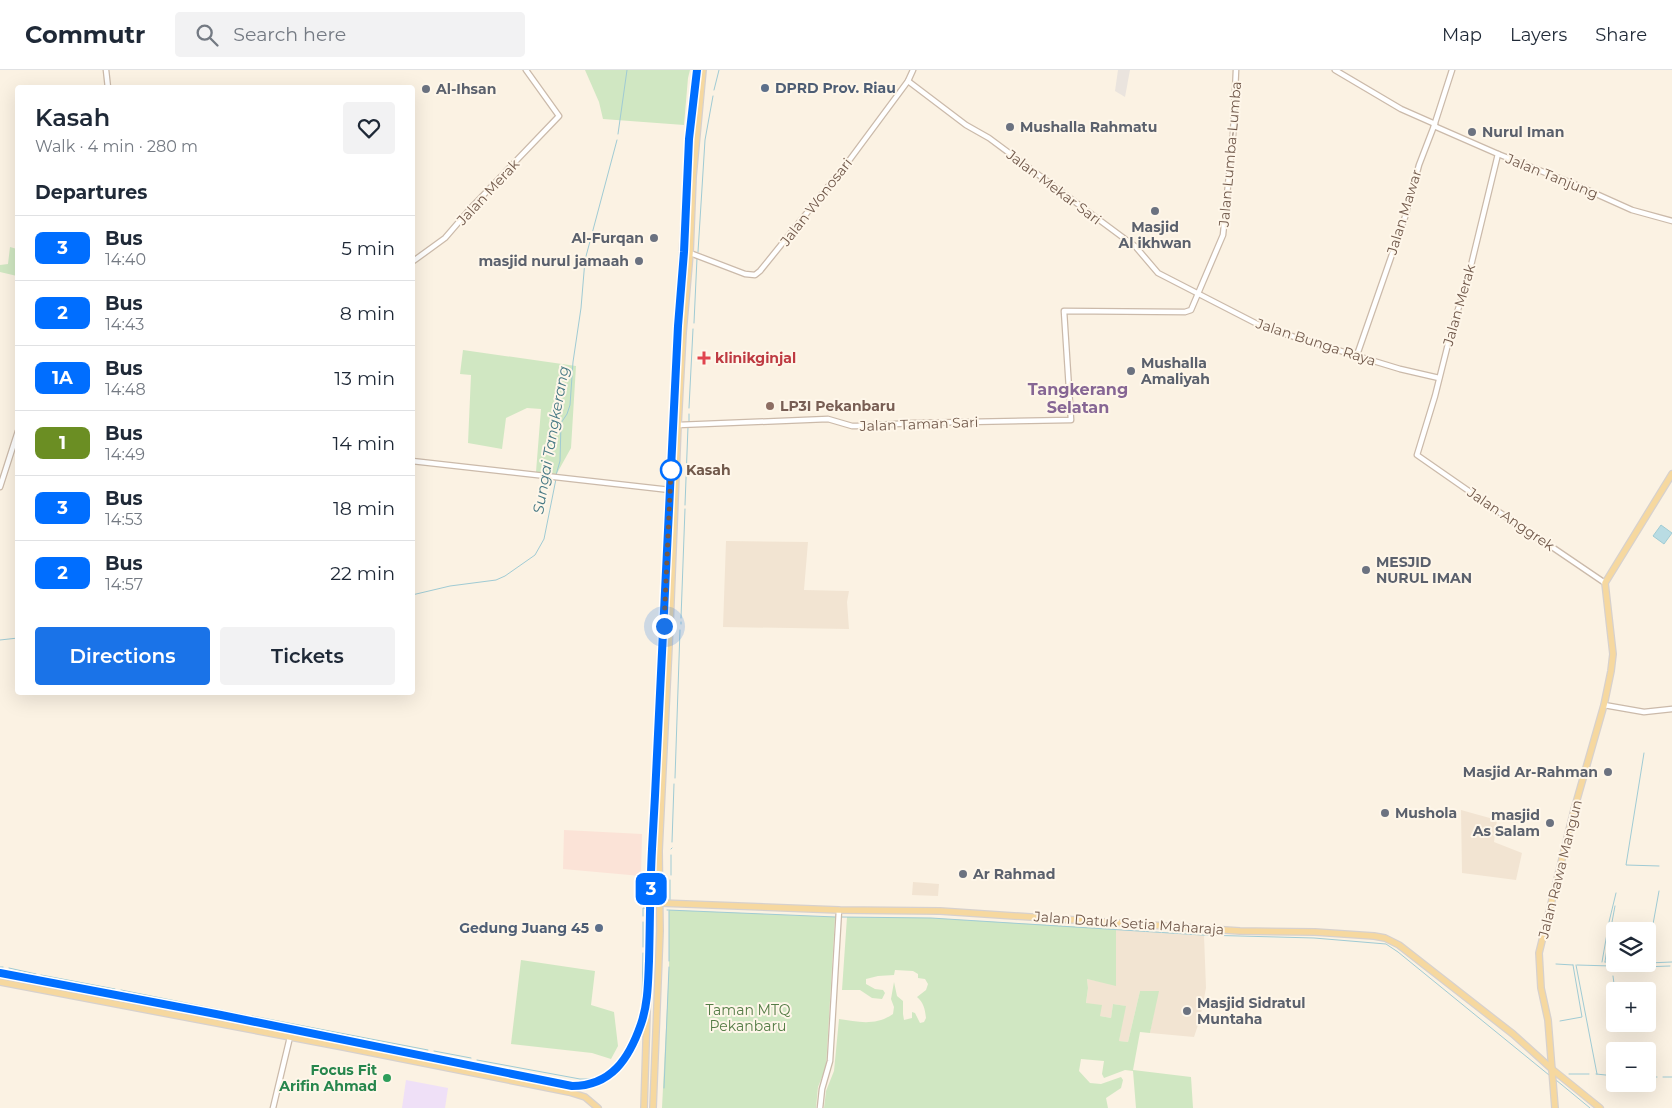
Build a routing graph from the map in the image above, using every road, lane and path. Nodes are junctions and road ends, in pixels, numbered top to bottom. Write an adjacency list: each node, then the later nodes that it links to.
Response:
1 (106, 70): 10 (street)
2 (526, 70): 15 (street, Jalan Merak)
3 (697, 70): 26 (main road)
4 (702, 70): 14 (main road)
5 (913, 70): 9 (street, Jalan Wonosari)
6 (1236, 70): 16 (street, Jalan Lumba-Lumba)
7 (1335, 70): 11 (street, Jalan Tanjung)
8 (1452, 70): 11 (street, Jalan Mawar)
9 (908, 81): 14 (street, Jalan Wonosari); 16 (street, Jalan Mekar Sari)
10 (108, 85)
11 (1434, 125): 12 (street, Jalan Tanjung); 17 (street, Jalan Mawar)
12 (1498, 154): 13 (street, Jalan Tanjung); 18 (street, Jalan Merak)
13 (1672, 221)
14 (690, 252): 20 (main road)
15 (415, 260)
16 (1199, 294): 17 (street, Jalan Bunga Raya); 19 (street, Jalan Lumba-Lumba)
17 (1357, 355): 18 (street, Jalan Bunga Raya)
18 (1438, 378): 22 (street, Jalan Merak)
19 (1071, 420): 20 (street, Jalan Taman Sari)
20 (678, 425): 29 (main road)
21 (15, 440): 25 (street)
22 (1416, 455): 27 (street, Jalan Anggrek)
23 (415, 460): 26 (street)
24 (1672, 474): 27 (main road)
25 (0, 487)
26 (670, 490): 28 (main road)
27 (1605, 583): 30 (main road, Jalan Rawa Mangun)
28 (660, 682): 29 (main road); 37 (main road)
29 (667, 682): 32 (main road)
30 (1604, 706): 31 (street); 42 (main road, Jalan Rawa Mangun)
31 (1672, 709)
32 (660, 903): 33 (main road, Jalan Datuk Setia Maharaja); 44 (main road)
33 (838, 915): 42 (main road, Jalan Datuk Setia Maharaja); 49 (street)
34 (0, 973): 36 (main road)
35 (0, 982): 38 (main road)
36 (85, 990): 38 (main road); 40 (main road)
37 (648, 990): 40 (main road); 43 (main road)
38 (81, 998): 39 (main road)
39 (289, 1039): 41 (main road); 47 (street)
40 (372, 1045): 41 (main road)
41 (370, 1052): 48 (main road)
42 (1553, 1074): 50 (main road, Jalan Rawa Mangun); 51 (main road, Jalan Datuk Setia Maharaja)
43 (645, 1093): 44 (main road); 45 (main road)
44 (654, 1094): 46 (main road)
45 (644, 1107): 46 (main road)
46 (653, 1107)
47 (273, 1108)
48 (598, 1108)
49 (820, 1108)
50 (1555, 1108)
51 (1600, 1108)

